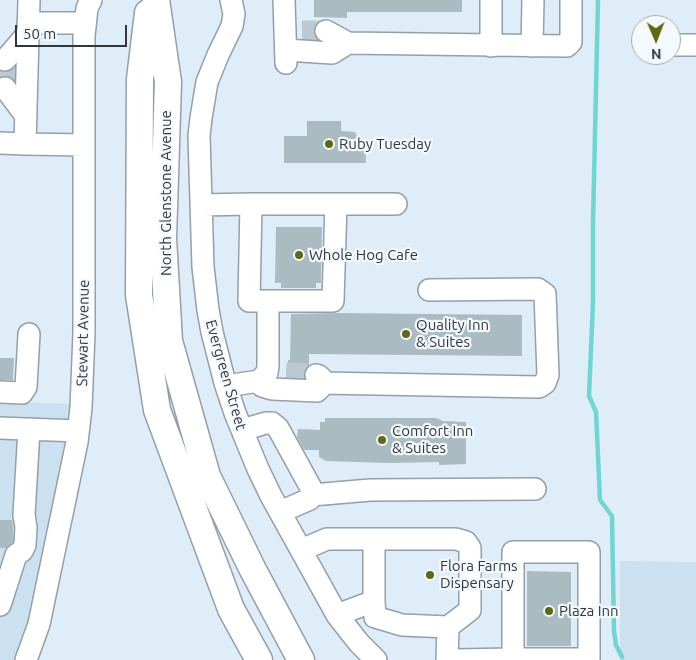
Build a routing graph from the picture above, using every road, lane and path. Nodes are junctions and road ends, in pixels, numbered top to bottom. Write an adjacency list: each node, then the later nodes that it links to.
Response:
1 (29, 0): 11 (street)
2 (91, 0): 10 (street, Stewart Avenue)
3 (150, 0): 49 (main road, North Glenstone Avenue)
4 (156, 0): 50 (main road, North Glenstone Avenue)
5 (232, 0): 27 (street, Evergreen Street)
6 (284, 0): 13 (street)
7 (491, 0): 16 (street)
8 (532, 0): 17 (street)
9 (571, 0): 17 (street)
10 (85, 23): 11 (street); 23 (street, Stewart Avenue)
11 (28, 28): 18 (street); 20 (street)
12 (326, 31): 13 (street)
13 (348, 43): 16 (street)
14 (681, 45): 15 (street)
15 (696, 45)
16 (491, 46): 17 (street)
17 (532, 46)
18 (6, 60)
19 (5, 88): 20 (street)
20 (26, 116): 22 (street)
21 (0, 143): 22 (street)
22 (25, 144): 23 (street)
23 (84, 145): 37 (street, Stewart Avenue)
24 (251, 204): 25 (street); 27 (street); 29 (street)
25 (336, 204): 26 (street); 29 (street)
26 (396, 204)
27 (201, 205): 32 (street, Evergreen Street)
28 (429, 290): 31 (street)
29 (268, 301): 31 (street)
30 (29, 334): 33 (street)
31 (271, 375): 32 (street)
32 (226, 386): 36 (street, Evergreen Street)
33 (0, 392)
34 (0, 428): 35 (street)
35 (29, 429): 37 (street); 44 (street)
36 (242, 430): 39 (street); 40 (street, Evergreen Street)
37 (78, 431): 48 (street, Stewart Avenue)
38 (535, 490): 39 (street)
39 (312, 495): 40 (street)
40 (280, 512): 42 (street, Evergreen Street)
41 (374, 539): 42 (street); 43 (street); 46 (street)
42 (301, 550): 45 (street, Evergreen Street)
43 (374, 600): 45 (street); 46 (street)
44 (0, 605)
45 (337, 615): 51 (street, Evergreen Street)
46 (448, 627): 52 (street)
47 (513, 659): 47 (street); 53 (street)
48 (26, 660)
49 (259, 660)
50 (300, 660)
51 (376, 660)
52 (448, 660)
53 (454, 660)

